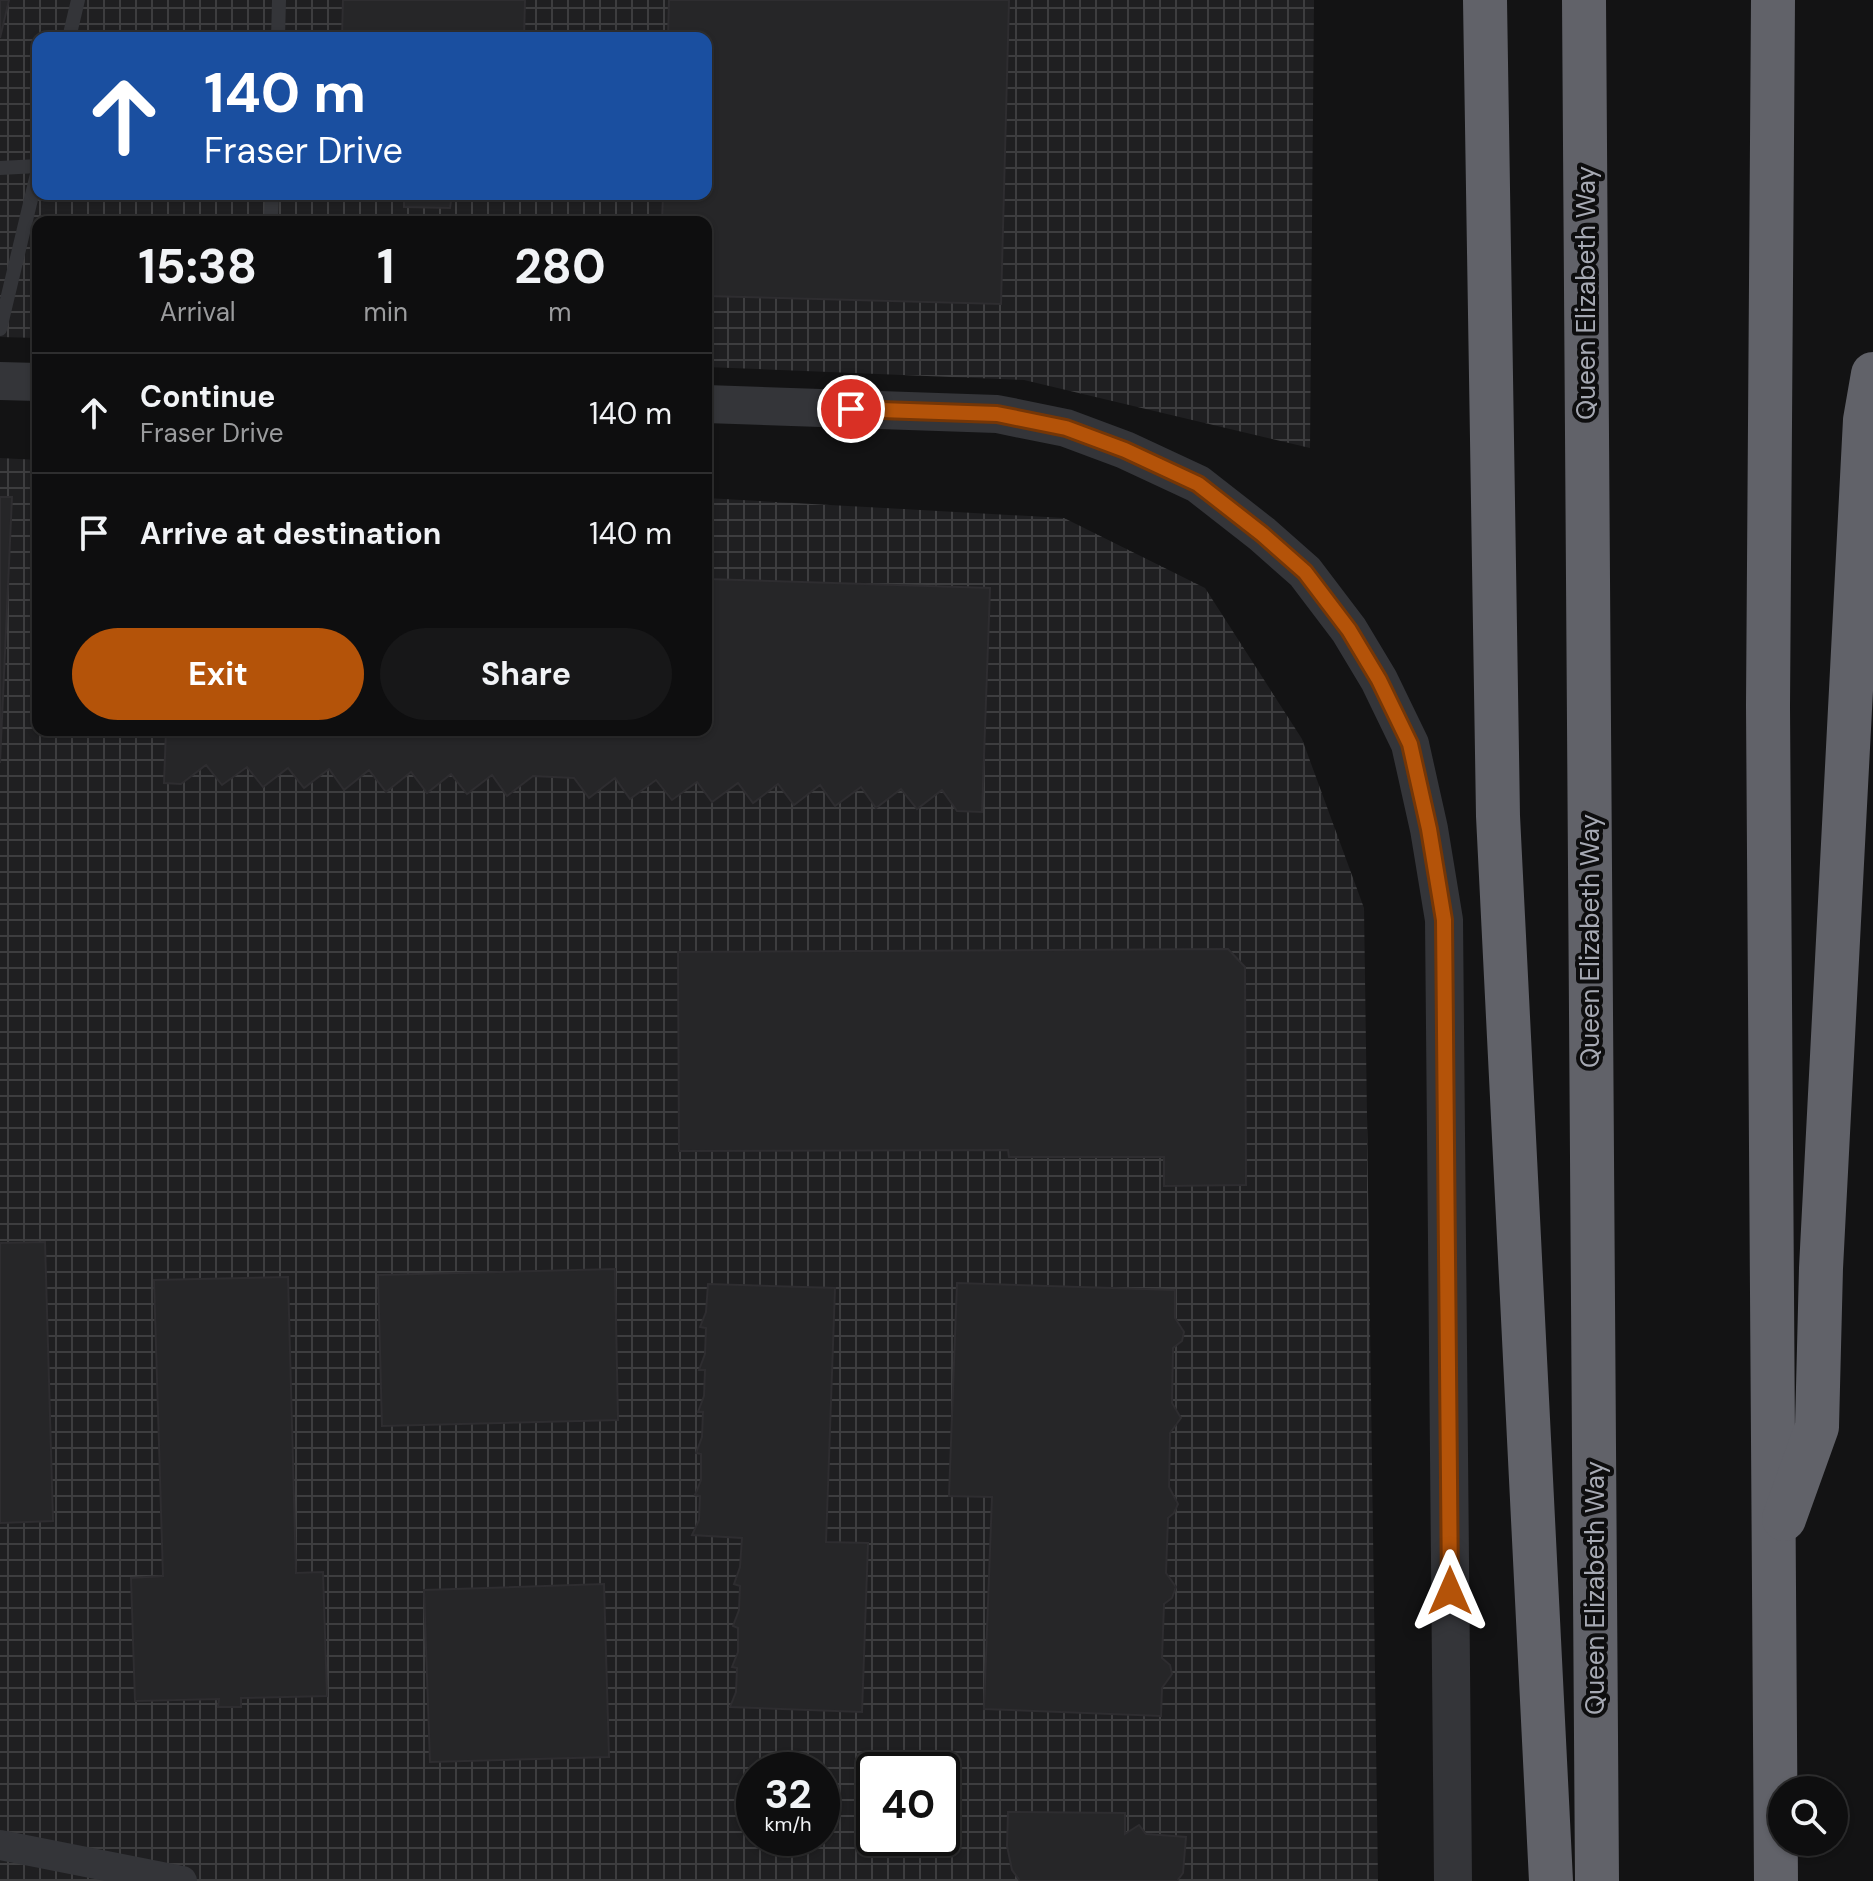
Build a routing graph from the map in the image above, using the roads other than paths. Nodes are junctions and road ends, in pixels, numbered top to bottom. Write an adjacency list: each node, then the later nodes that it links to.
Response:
1 (78, 0): 6 (lane)
2 (279, 0): 7 (lane)
3 (1485, 0): 20 (highway)
4 (1584, 0): 21 (highway, Queen Elizabeth Way)
5 (1773, 0): 16 (highway)
6 (70, 32)
7 (278, 32)
8 (0, 168): 9 (lane)
9 (32, 168)
10 (32, 193): 11 (lane)
11 (0, 329)
12 (1873, 374): 16 (highway)
13 (0, 381): 14 (street)
14 (32, 382)
15 (712, 404): 19 (street)
16 (1774, 1548): 22 (highway)
17 (0, 1845): 18 (street)
18 (182, 1881)
19 (1453, 1881)
20 (1551, 1881)
21 (1597, 1881)
22 (1776, 1881)

